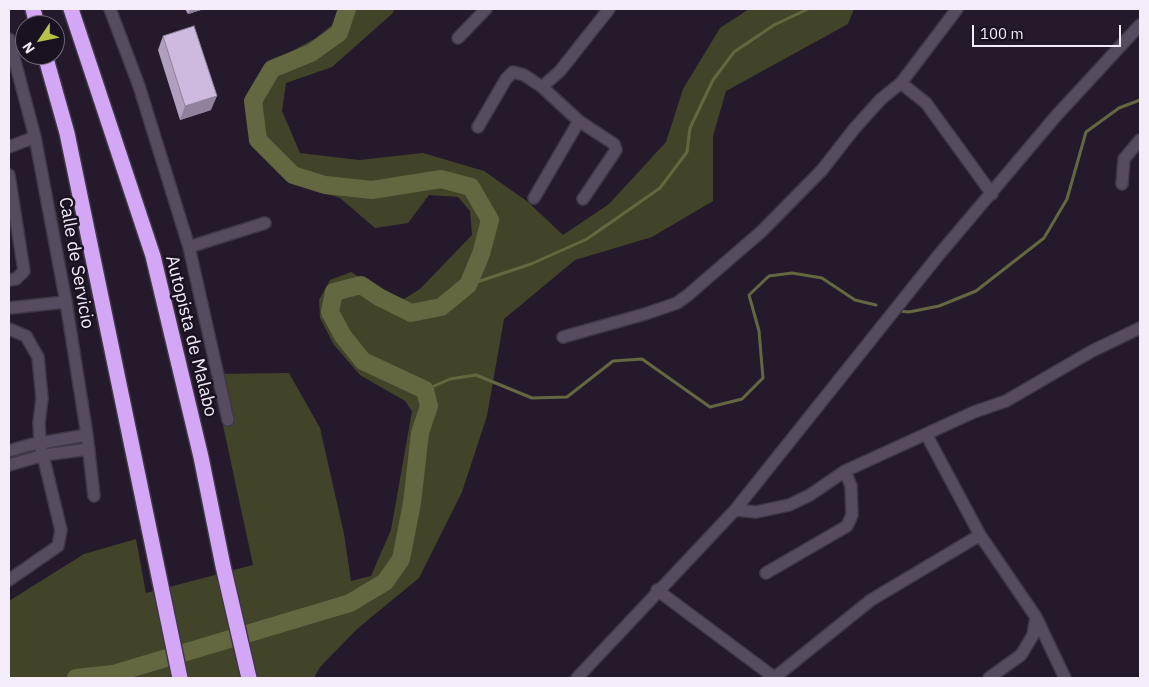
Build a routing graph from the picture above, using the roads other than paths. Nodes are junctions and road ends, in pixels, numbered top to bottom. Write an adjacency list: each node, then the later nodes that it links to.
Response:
1 (71, 9): 48 (highway, Autopista de Malabo)
2 (110, 9): 24 (street)
3 (486, 9): 7 (street)
4 (609, 9): 11 (street)
5 (957, 9): 10 (street)
6 (1140, 25): 19 (street)
7 (458, 38)
8 (9, 39): 14 (street, Calle de Servicio)
9 (48, 65): 47 (highway)
10 (902, 83): 19 (street); 30 (street)
11 (542, 88): 12 (street); 13 (street)
12 (579, 121): 20 (street); 21 (street)
13 (478, 126)
14 (34, 137): 16 (street); 26 (street, Calle de Servicio)
15 (1140, 140): 18 (street)
16 (9, 147)
17 (9, 174): 23 (street)
18 (1122, 184)
19 (992, 194): 41 (street)
20 (534, 198)
21 (583, 200)
22 (265, 222): 24 (street)
23 (13, 230): 25 (street)
24 (189, 247): 31 (street)
25 (9, 280)
26 (66, 302): 27 (street); 33 (street, Calle de Servicio)
27 (9, 308)
28 (1140, 328): 32 (street)
29 (9, 329): 34 (street)
30 (562, 337)
31 (228, 420)
32 (926, 434): 39 (street); 42 (street)
33 (87, 435): 34 (street); 35 (street, Calle de Servicio)
34 (40, 443): 36 (street); 37 (street)
35 (89, 450): 37 (street); 40 (street, Calle de Servicio)
36 (9, 452)
37 (44, 456): 38 (street); 44 (street)
38 (9, 465)
39 (844, 471): 41 (street); 43 (street)
40 (94, 496)
41 (735, 510): 45 (street)
42 (980, 535): 46 (street); 50 (street)
43 (766, 573)
44 (9, 580)
45 (657, 590): 49 (street); 50 (street)
46 (1036, 617): 51 (street); 52 (street)
47 (180, 678)
48 (249, 678)
49 (577, 678)
50 (775, 678)
51 (989, 678)
52 (1065, 678)

